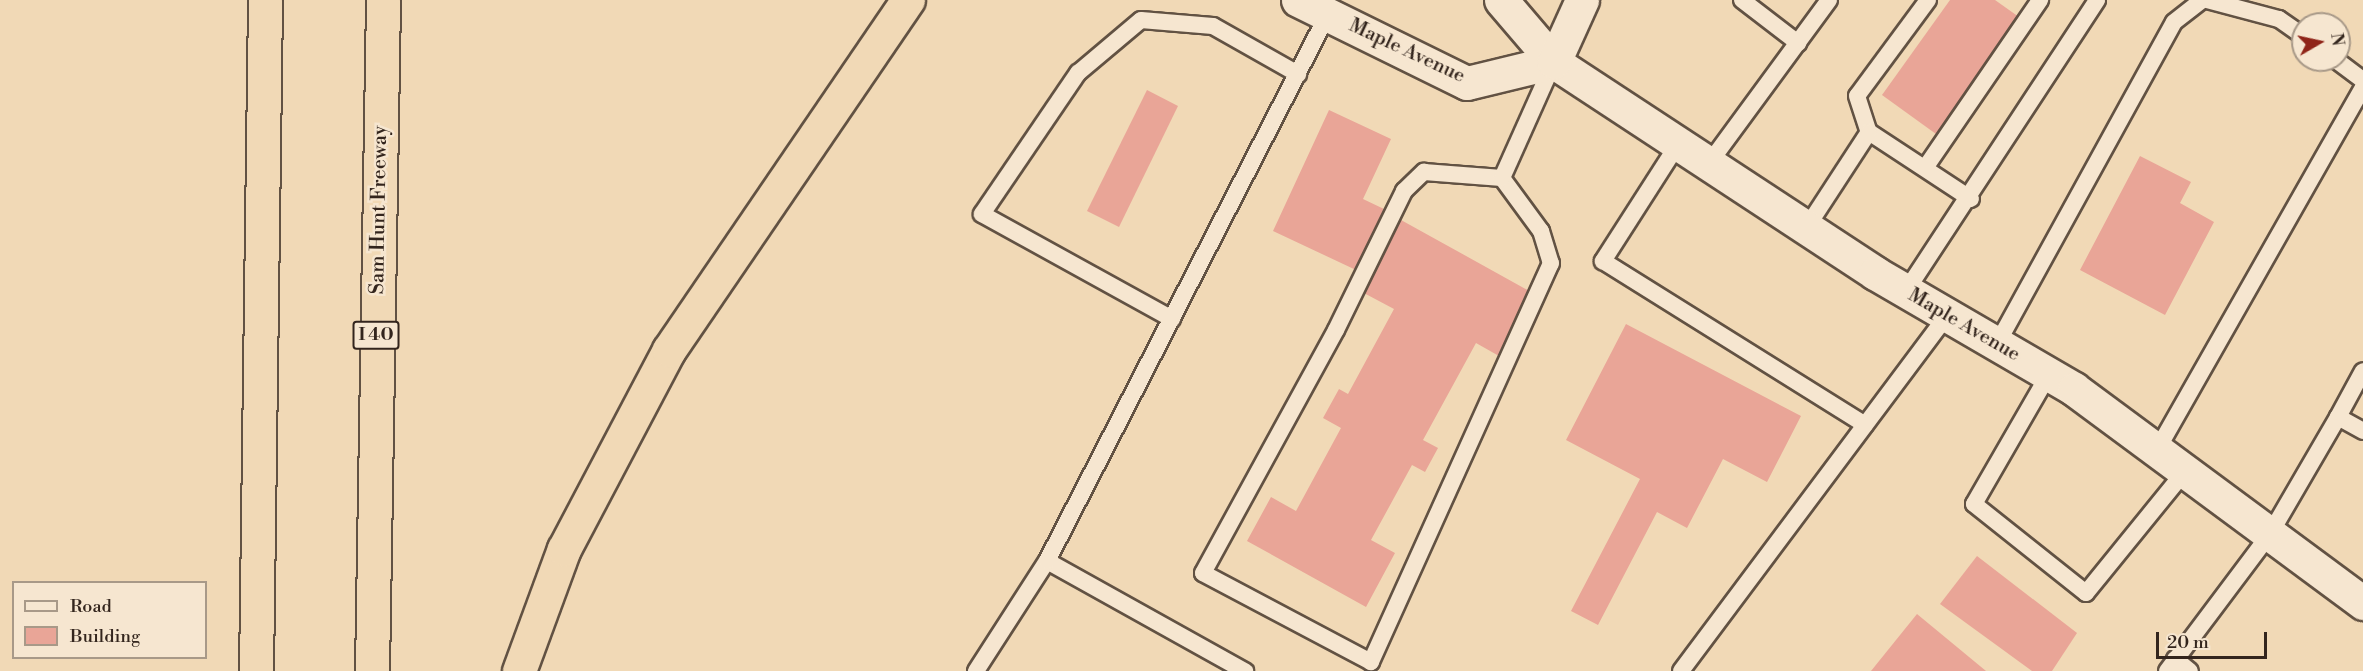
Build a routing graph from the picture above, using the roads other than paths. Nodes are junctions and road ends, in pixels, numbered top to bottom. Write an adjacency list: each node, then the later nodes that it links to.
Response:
1 (265, 0): 42 (highway)
2 (383, 0): 43 (highway, Sam Hunt Freeway / I 40)
3 (908, 0): 44 (highway)
4 (1298, 0): 14 (main road, Maple Avenue)
5 (1501, 0): 17 (main road, Maple Avenue)
6 (1582, 0): 17 (main road)
7 (1742, 0): 16 (lane)
8 (1829, 0): 16 (lane)
9 (1928, 0): 20 (lane)
10 (2040, 0): 23 (lane)
11 (2097, 0): 25 (lane)
12 (2202, 0): 30 (lane)
13 (2207, 0): 15 (lane)
14 (1328, 14): 17 (main road, Maple Avenue); 18 (lane)
15 (2291, 28)
16 (1798, 42): 22 (lane)
17 (1554, 62): 21 (main road, Maple Avenue); 24 (lane)
18 (1298, 74): 29 (lane); 29 (lane)
19 (2363, 88): 36 (lane)
20 (1869, 132): 23 (lane); 26 (lane)
21 (1680, 141): 22 (main road, Maple Avenue); 34 (lane)
22 (1710, 162): 26 (main road, Maple Avenue)
23 (1925, 168): 25 (lane)
24 (1502, 178): 24 (lane)
25 (1971, 199): 27 (lane)
26 (1807, 227): 27 (main road, Maple Avenue)
27 (1906, 291): 28 (main road, Maple Avenue)
28 (1947, 315): 30 (main road, Maple Avenue); 34 (lane)
29 (1172, 319): 39 (lane)
30 (1997, 345): 32 (main road, Maple Avenue)
31 (2363, 371): 33 (lane)
32 (2049, 374): 36 (main road, Maple Avenue); 37 (lane)
33 (2338, 417): 35 (lane); 38 (lane)
34 (1864, 425): 47 (lane)
35 (2363, 431)
36 (2157, 450): 37 (main road, Maple Avenue)
37 (2185, 471): 38 (main road, Maple Avenue)
38 (2270, 534): 40 (main road, Maple Avenue); 41 (lane)
39 (1047, 561): 45 (lane); 46 (lane)
40 (2363, 603)
41 (2171, 665): 48 (lane)
42 (256, 671)
43 (372, 671)
44 (519, 671)
45 (976, 671)
46 (1245, 671)
47 (1681, 671)
48 (2190, 671)

